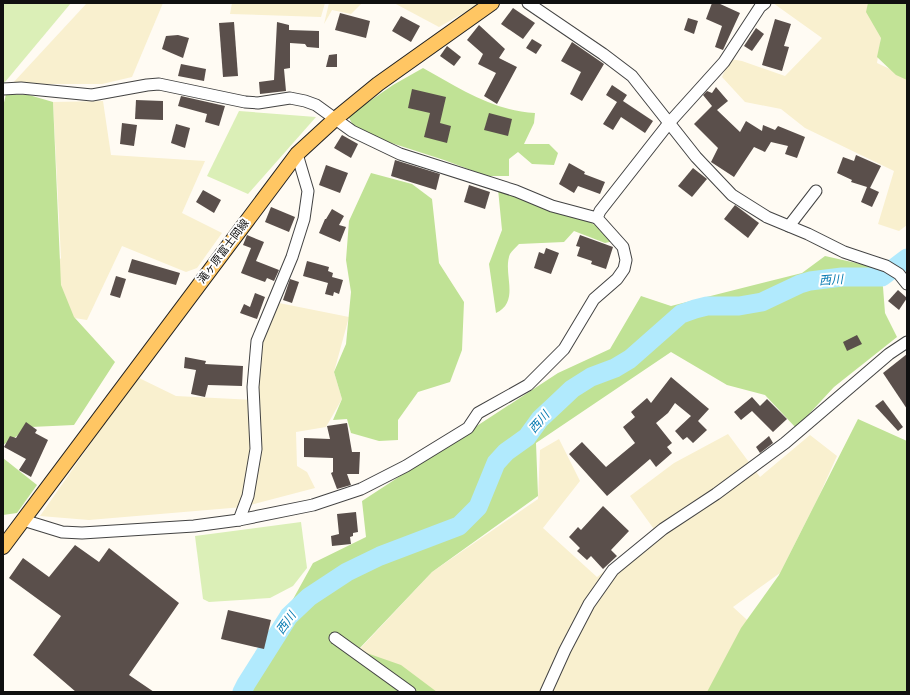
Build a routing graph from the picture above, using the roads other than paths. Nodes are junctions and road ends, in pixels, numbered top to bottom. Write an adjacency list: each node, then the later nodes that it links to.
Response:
1 (492, 3): 5 (main road, 滝ヶ原富士岡線)
2 (528, 3): 6 (street)
3 (766, 3): 6 (street)
4 (3, 89): 5 (street)
5 (334, 120): 7 (main road, 滝ヶ原富士岡線); 9 (street)
6 (670, 123): 9 (street); 10 (street)
7 (297, 154): 13 (main road, 滝ヶ原富士岡線); 14 (street)
8 (816, 192): 10 (street)
9 (597, 218): 14 (street)
10 (789, 226): 11 (street)
11 (907, 284)
12 (907, 342): 18 (street)
13 (23, 520): 14 (street); 15 (main road, 滝ヶ原富士岡線)
14 (239, 520)
15 (3, 547)
16 (335, 638): 17 (street)
17 (410, 692)
18 (546, 692)

